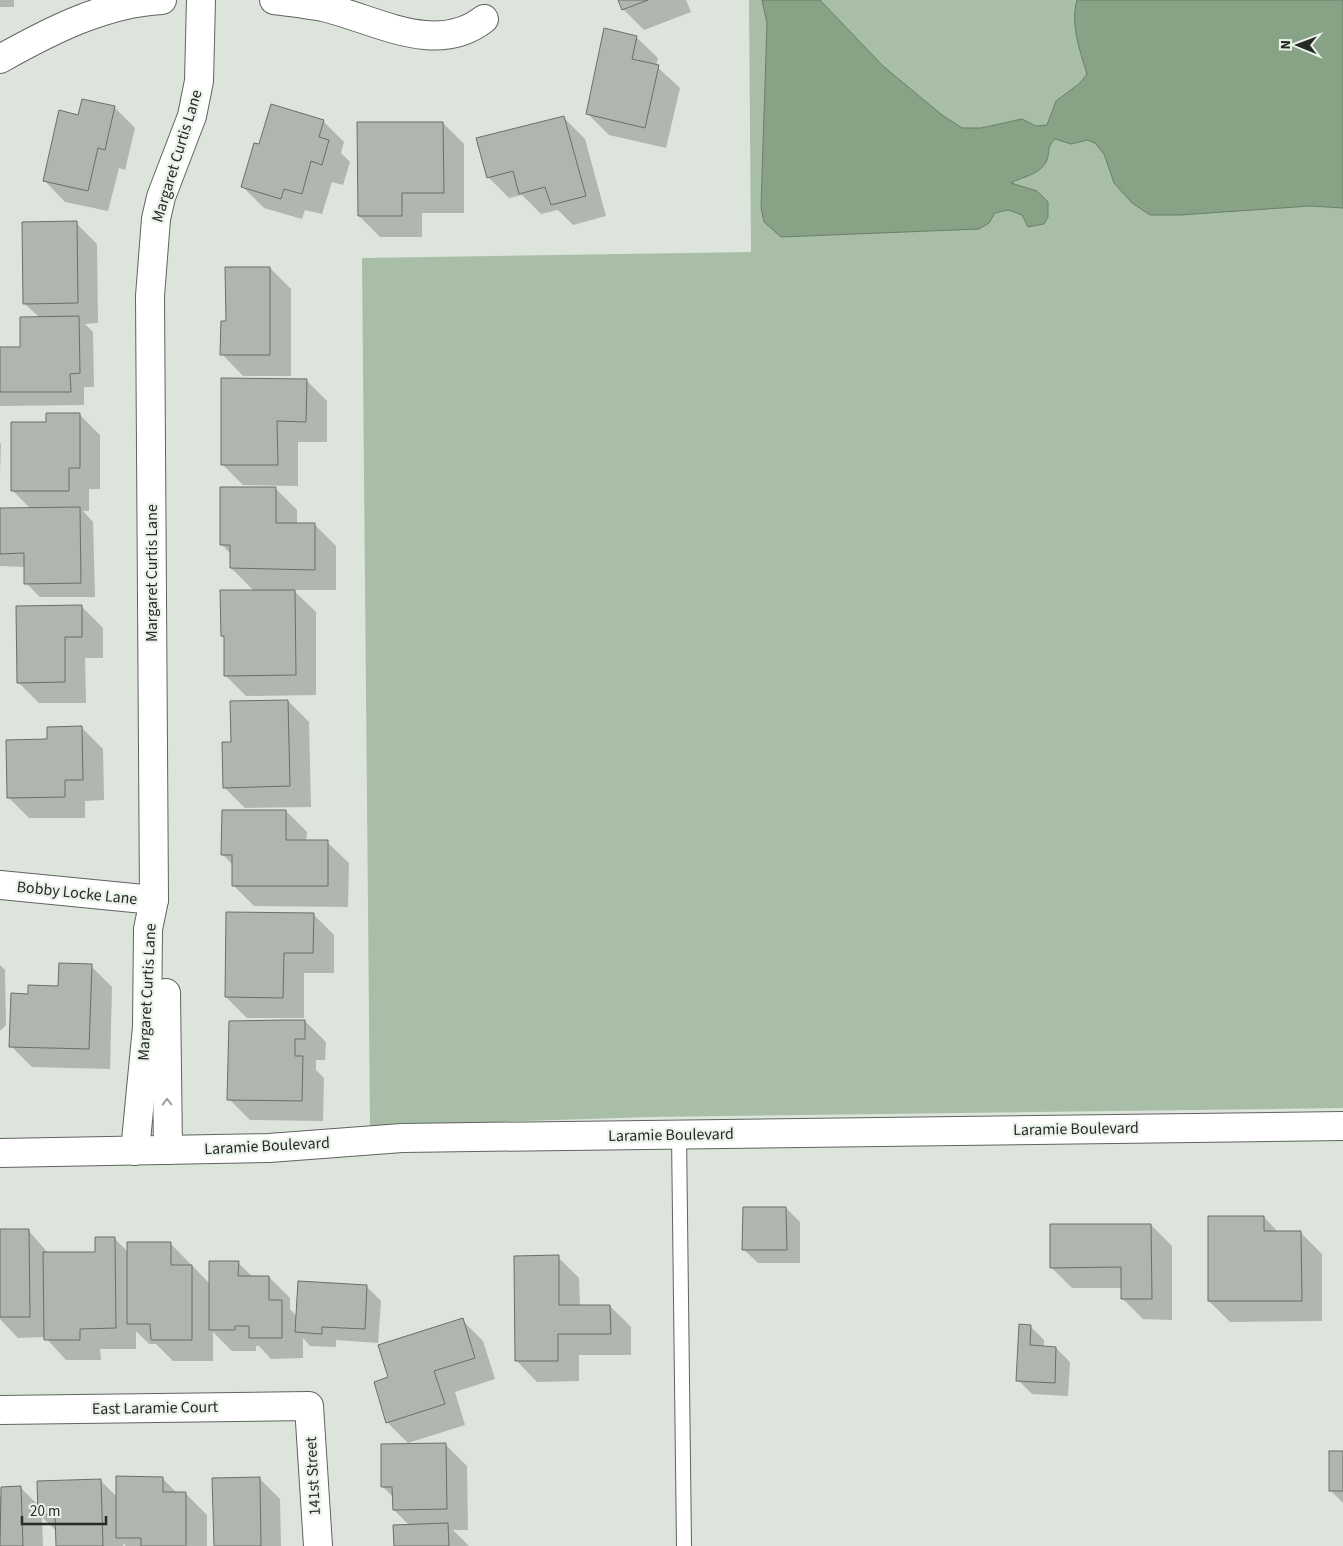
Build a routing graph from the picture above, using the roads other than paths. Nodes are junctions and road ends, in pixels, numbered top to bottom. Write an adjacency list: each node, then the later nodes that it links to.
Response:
1 (162, 0): 5 (street)
2 (201, 0): 7 (street, Margaret Curtis Lane)
3 (274, 0): 4 (street)
4 (484, 19)
5 (0, 59)
6 (0, 885): 7 (street, Bobby Locke Lane)
7 (154, 900): 10 (street, one-way to 7); 11 (street, Margaret Curtis Lane)
8 (1343, 1126): 9 (street, Laramie Boulevard)
9 (679, 1134): 10 (street, Laramie Boulevard); 16 (lane)
10 (168, 1150): 11 (street, Laramie Boulevard)
11 (135, 1151): 12 (street, Laramie Boulevard)
12 (0, 1153)
13 (309, 1406): 14 (street, East Laramie Court); 15 (street, 141st Street)
14 (0, 1410)
15 (318, 1546)
16 (684, 1546)

